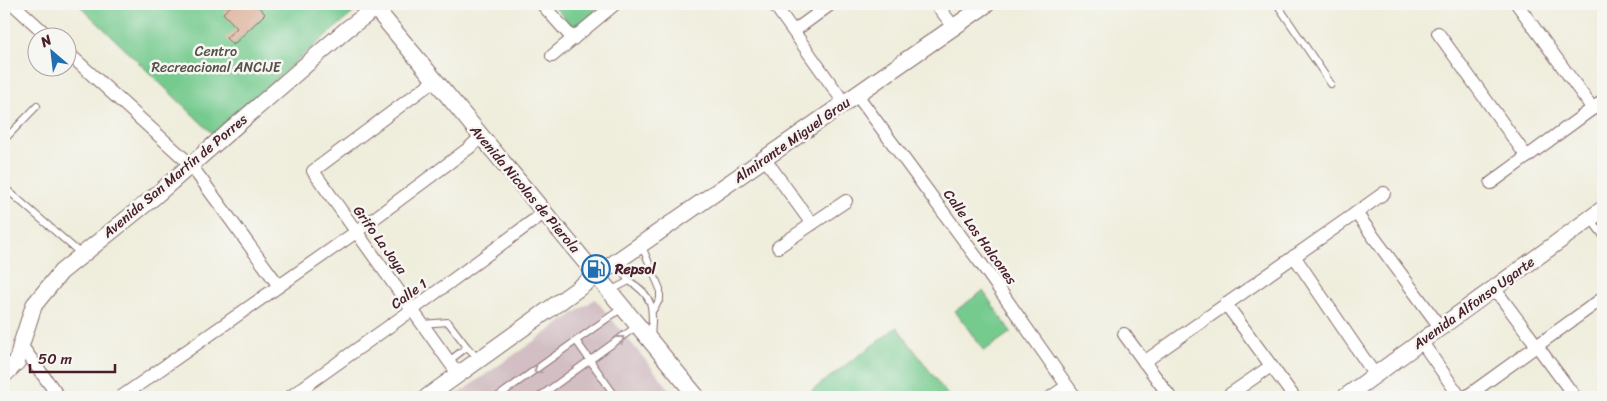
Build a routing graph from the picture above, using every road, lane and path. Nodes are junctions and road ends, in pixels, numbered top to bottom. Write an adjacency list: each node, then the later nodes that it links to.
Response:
1 (13, 4): 12 (street)
2 (542, 4): 15 (street)
3 (616, 4): 15 (street)
4 (774, 4): 13 (street, Calle Los Halcones)
5 (831, 4): 13 (street)
6 (936, 4): 11 (street)
7 (987, 4): 11 (street, Almirante Miguel Grau)
8 (1277, 4): 19 (lane)
9 (1517, 4): 23 (street)
10 (376, 5): 18 (street, Avenida Nicolas de Pierola); 28 (street, Avenida San Martín de Porres)
11 (954, 27): 20 (street, Almirante Miguel Grau)
12 (39, 28)
13 (794, 31): 20 (street, Calle Los Halcones)
14 (1438, 33): 26 (street)
15 (572, 39): 16 (street)
16 (552, 56)
17 (78, 62): 28 (street)
18 (435, 80): 24 (street, Avenida Nicolas de Pierola); 37 (street, Grifo La Joya)
19 (1331, 84)
20 (851, 99): 27 (street, Almirante Miguel Grau); 71 (street, Calle Los Halcones)
21 (1603, 101): 23 (street)
22 (37, 106): 25 (lane)
23 (1593, 109): 26 (street)
24 (482, 136): 33 (street, Avenida Nicolas de Pierola); 37 (street)
25 (4, 140)
26 (1527, 157): 29 (street)
27 (765, 159): 36 (street); 39 (street, Almirante Miguel Grau)
28 (190, 164): 41 (street, Avenida San Martín de Porres); 46 (street)
29 (1491, 183)
30 (4, 187): 41 (lane)
31 (1384, 193): 34 (street)
32 (846, 201): 36 (street)
33 (545, 212): 44 (street, Avenida Nicolas de Pierola); 52 (street, Calle 1)
34 (1356, 213): 42 (street); 56 (street)
35 (1597, 214): 38 (lane); 47 (street, Avenida Alfonso Ugarte)
36 (812, 224): 40 (street)
37 (356, 232): 46 (street); 52 (street, Grifo La Joya)
38 (1603, 236)
39 (641, 244): 43 (street, Almirante Miguel Grau); 53 (lane)
40 (778, 247)
41 (82, 254): 61 (street, Avenida San Martín de Porres)
42 (1294, 256): 50 (street); 70 (street)
43 (614, 263): 44 (street, Almirante Miguel Grau); 45 (lane)
44 (597, 275): 48 (street, Avenida Nicolas de Pierola); 64 (street, Almirante Miguel Grau)
45 (629, 281): 48 (lane); 53 (lane)
46 (279, 286): 75 (street)
47 (1494, 288): 56 (street, Avenida Alfonso Ugarte); 62 (street)
48 (610, 291): 51 (street, Avenida Nicolas de Pierola)
49 (1603, 298): 62 (street)
50 (1226, 304): 66 (street); 67 (street)
51 (624, 307): 55 (street, Avenida Nicolas de Pierola); 60 (lane)
52 (412, 310): 54 (street, Grifo La Joya); 76 (street, Calle 1)
53 (653, 310): 58 (lane)
54 (422, 324): 63 (lane); 68 (street, Grifo La Joya)
55 (638, 326): 58 (street, Avenida Nicolas de Pierola); 65 (lane, one-way to 55)
56 (1440, 327): 59 (street, Avenida Alfonso Ugarte)
57 (1124, 334): 66 (street)
58 (650, 340): 80 (street, Avenida Nicolas de Pierola)
59 (1421, 341): 70 (street, Avenida Alfonso Ugarte); 87 (street)
60 (576, 342): 65 (lane); 77 (lane, one-way to 77)
61 (21, 345): 69 (street, Avenida San Martín de Porres); 74 (street)
62 (1537, 346): 73 (street); 88 (street)
63 (467, 347): 64 (lane); 68 (lane)
64 (479, 359): 68 (street, Almirante Miguel Grau)
65 (590, 361): 78 (lane); 79 (lane)
66 (1144, 362): 83 (street)
67 (1271, 366): 84 (street); 85 (street)
68 (454, 368): 72 (street, Almirante Miguel Grau)
69 (4, 375)
70 (1375, 375): 86 (street, Avenida Alfonso Ugarte)
71 (1067, 386): 81 (street); 82 (street, Calle Los Halcones)
72 (437, 392)
73 (1573, 396)
74 (59, 397)
75 (121, 397)
76 (290, 397)
77 (497, 397)
78 (540, 397)
79 (616, 397)
80 (698, 397)
81 (1051, 397)
82 (1076, 397)
83 (1170, 397)
84 (1226, 397)
85 (1294, 397)
86 (1345, 397)
87 (1460, 397)
88 (1466, 397)

